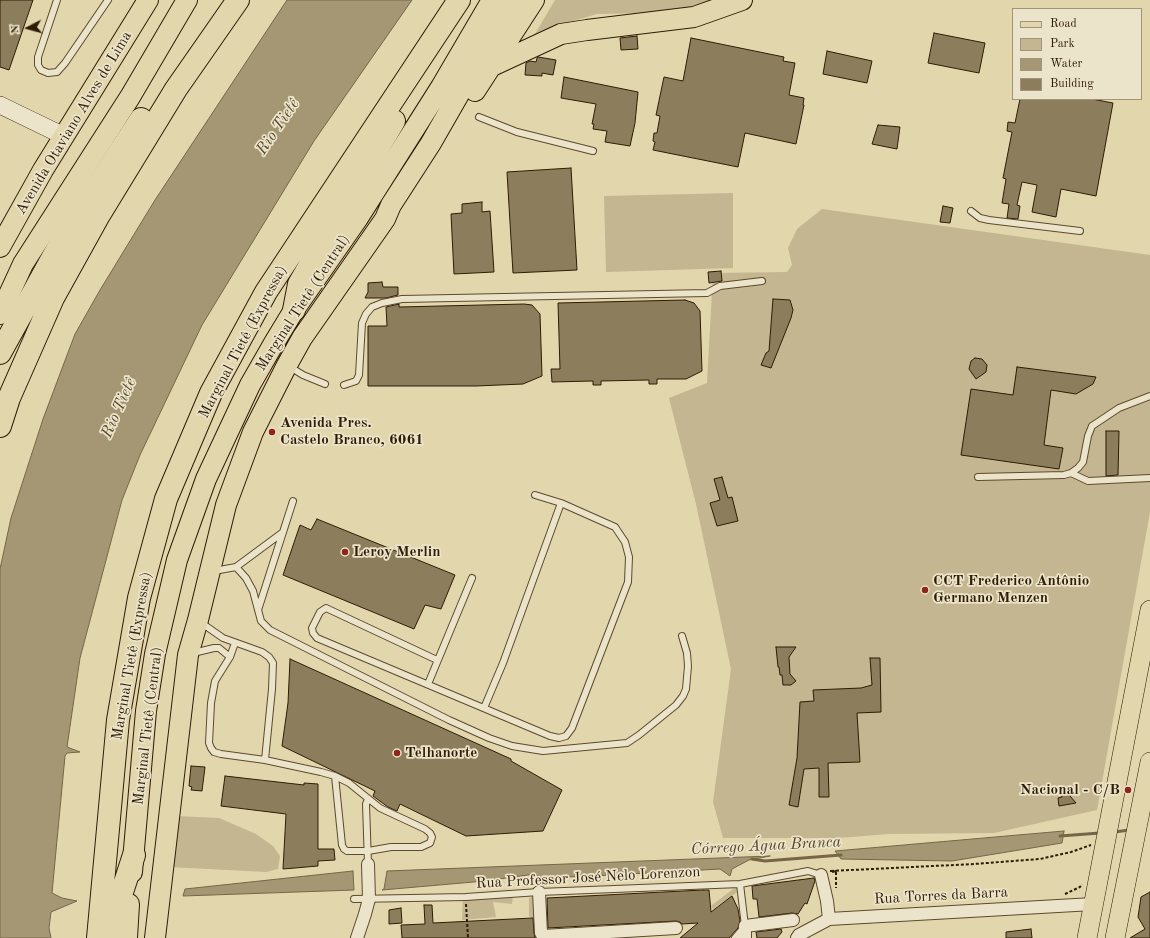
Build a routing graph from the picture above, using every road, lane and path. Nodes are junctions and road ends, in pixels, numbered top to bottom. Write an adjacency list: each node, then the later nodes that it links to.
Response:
1 (57, 0): 2 (lane)
2 (108, 0)
3 (148, 0): 17 (highway, Avenida Otaviano Alves de Lima)
4 (187, 0): 14 (highway)
5 (238, 0): 13 (highway)
6 (459, 0): 11 (highway, Marginal Tietê (Expressa))
7 (492, 0): 25 (highway, Marginal Tietê (Central))
8 (513, 0): 20 (highway)
9 (534, 0): 12 (highway)
10 (742, 0): 12 (highway)
11 (438, 30): 25 (highway); 76 (highway, Marginal Tietê (Expressa))
12 (492, 66): 20 (highway)
13 (176, 90): 27 (highway); 32 (highway)
14 (130, 97): 23 (highway); 26 (highway)
15 (0, 105): 17 (main road)
16 (479, 117): 18 (lane)
17 (64, 136): 22 (highway, Avenida Otaviano Alves de Lima)
18 (593, 151)
19 (971, 210): 21 (lane)
20 (385, 219): 28 (highway)
21 (1080, 231)
22 (0, 247)
23 (0, 280)
24 (762, 281): 30 (lane)
25 (294, 310): 59 (highway, Marginal Tietê (Central))
26 (0, 314)
27 (0, 353)
28 (287, 365): 29 (lane); 41 (highway)
29 (325, 384)
30 (344, 386)
31 (1150, 396): 33 (lane)
32 (0, 426)
33 (1071, 473): 34 (lane); 35 (lane)
34 (978, 477)
35 (1150, 478)
36 (535, 495): 38 (lane)
37 (293, 501): 39 (lane)
38 (561, 503): 52 (lane); 52 (lane)
39 (282, 533): 40 (lane); 43 (lane)
40 (236, 567): 41 (lane); 43 (lane)
41 (209, 572): 45 (highway)
42 (472, 578): 50 (lane)
43 (258, 610): 46 (lane)
44 (1150, 610): 71 (main road)
45 (198, 620): 47 (lane); 48 (highway)
46 (682, 636)
47 (235, 643): 49 (lane); 53 (lane)
48 (188, 655): 49 (lane); 79 (highway)
49 (230, 657): 53 (lane)
50 (437, 660): 51 (lane); 51 (lane)
51 (428, 684): 52 (lane)
52 (484, 708)
53 (265, 760): 55 (lane)
54 (1150, 762): 85 (main road)
55 (335, 776): 56 (lane); 58 (lane)
56 (368, 799): 58 (lane); 58 (lane)
57 (1092, 850): 61 (path)
58 (368, 851): 60 (lane)
59 (134, 855): 77 (highway); 78 (highway, Marginal Tietê (Central))
60 (368, 864): 70 (street)
61 (836, 871): 62 (path); 66 (path)
62 (825, 874): 64 (lane, Rua Professor José Nelo Lorenzon); 72 (street)
63 (1083, 881): 67 (path)
64 (740, 884): 65 (lane, Rua Professor José Nelo Lorenzon); 75 (lane)
65 (539, 892): 68 (lane, Rua Professor José Nelo Lorenzon); 74 (street)
66 (837, 895)
67 (1064, 895)
68 (466, 897): 70 (lane, Rua Professor José Nelo Lorenzon); 81 (path)
69 (354, 899): 70 (lane, Rua Professor José Nelo Lorenzon)
70 (369, 899): 80 (street)
71 (1093, 904): 72 (street, Rua Torres da Barra); 84 (main road)
72 (829, 919): 83 (street, Rua Torres da Barra)
73 (792, 920): 75 (street)
74 (676, 928)
75 (745, 932): 82 (lane)
76 (98, 938)
77 (115, 938)
78 (127, 938)
79 (155, 938)
80 (357, 938)
81 (468, 938)
82 (735, 938)
83 (797, 938)
84 (1087, 938)
85 (1115, 938)

